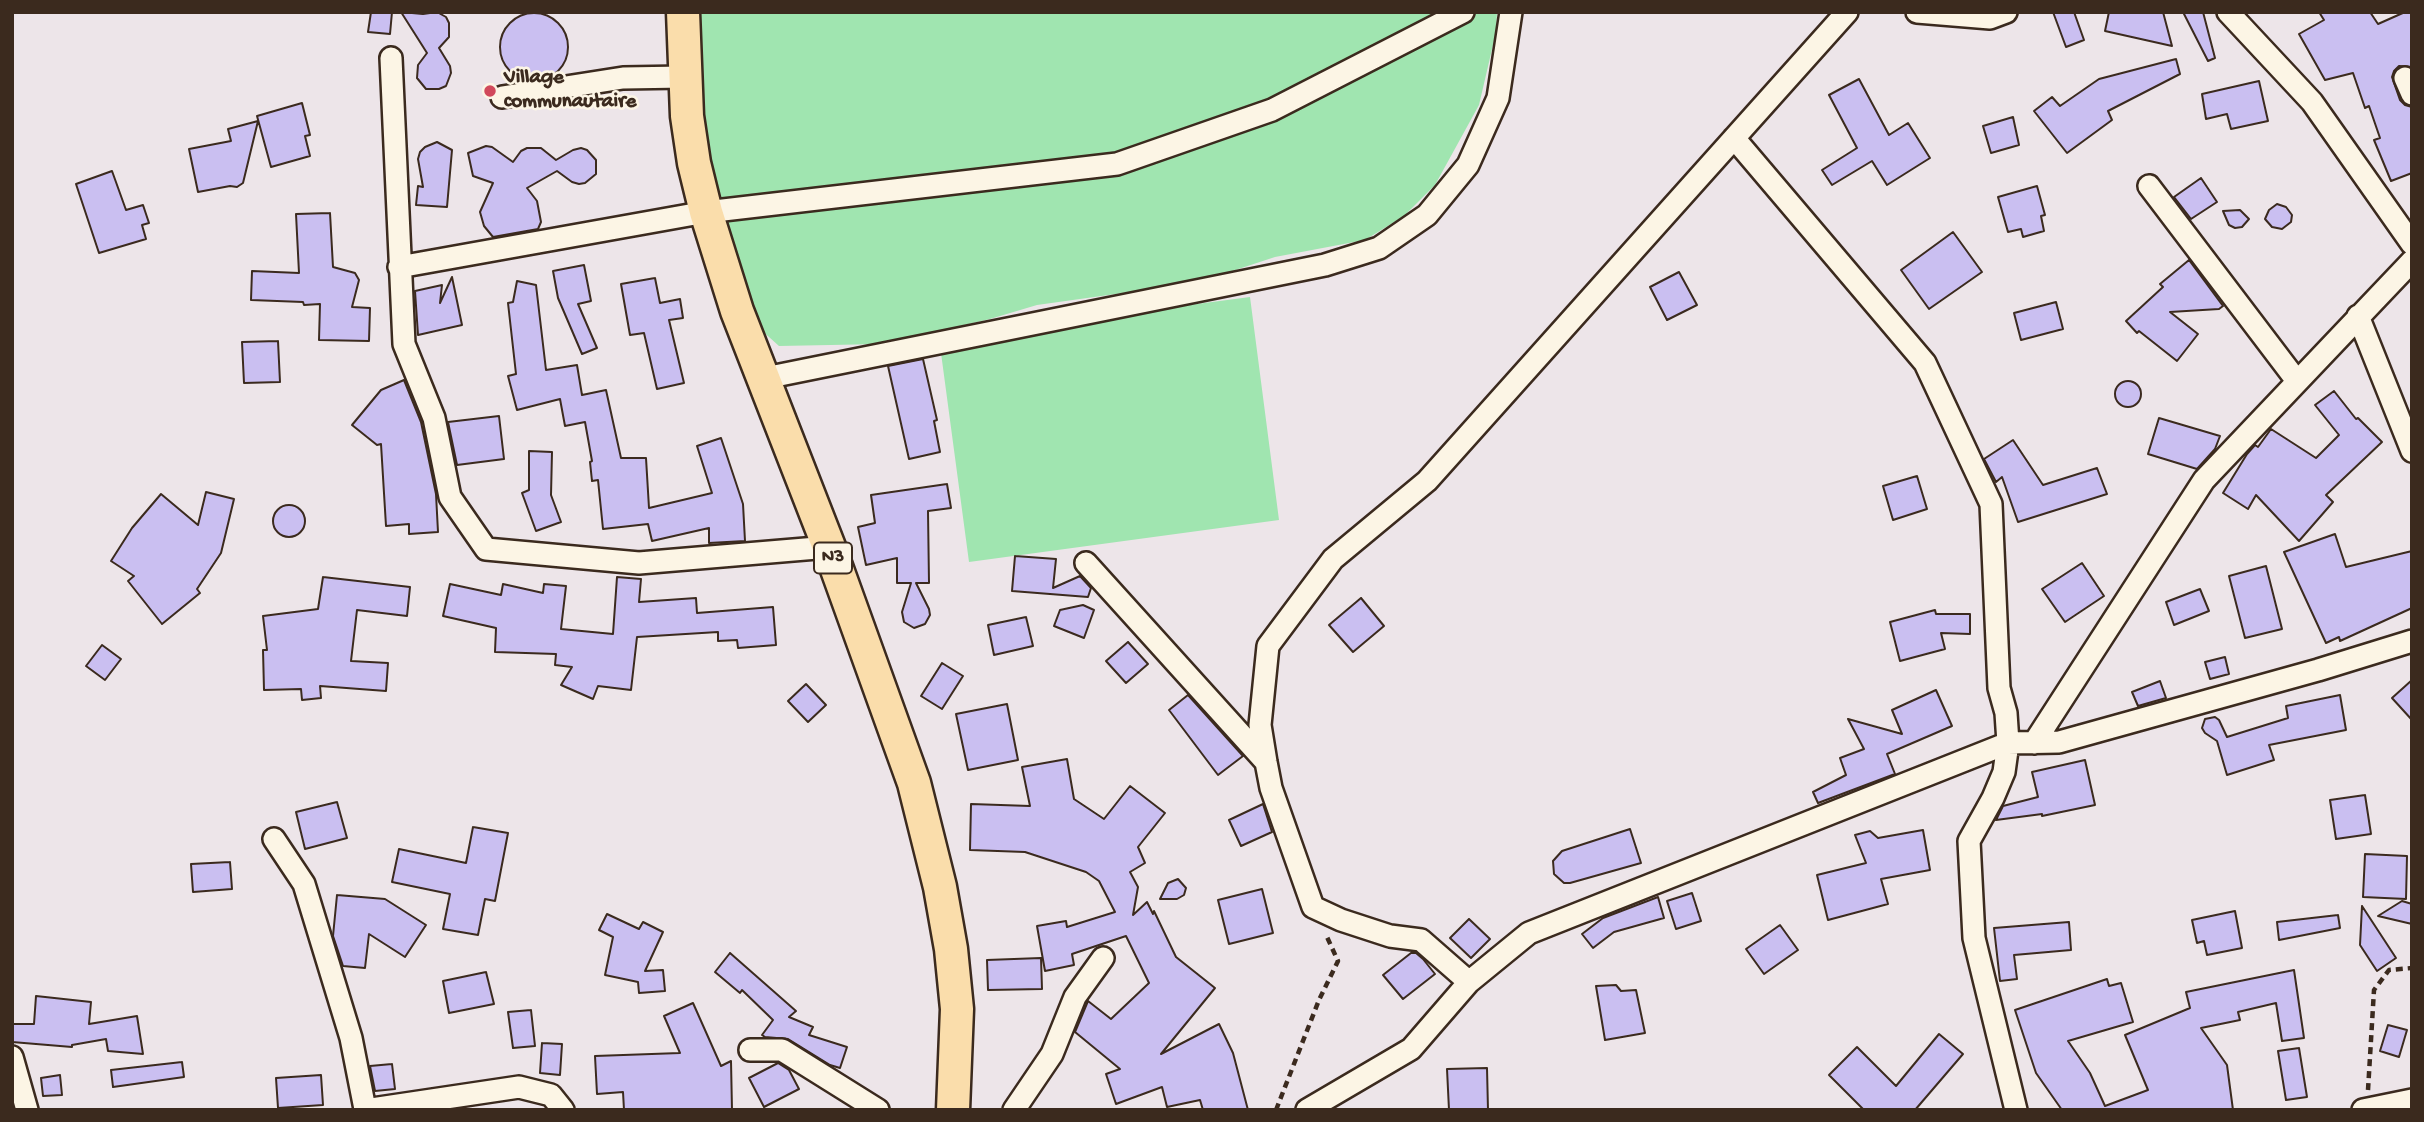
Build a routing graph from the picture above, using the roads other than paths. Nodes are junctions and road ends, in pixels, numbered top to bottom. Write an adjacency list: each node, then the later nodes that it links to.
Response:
1 (683, 12): 9 (highway, N3)
2 (1463, 12): 13 (street)
3 (1511, 12): 18 (street)
4 (1847, 12): 11 (street)
5 (1917, 12): 6 (street)
6 (2006, 12)
7 (2228, 12): 14 (street)
8 (391, 58): 16 (street)
9 (684, 76): 10 (street); 13 (highway, N3)
10 (502, 97)
11 (1734, 138): 25 (street); 26 (street)
12 (2149, 186): 19 (street)
13 (706, 212): 16 (street); 18 (highway, N3)
14 (2412, 244)
15 (2412, 261): 17 (street)
16 (399, 267): 21 (street)
17 (2358, 316): 19 (street); 20 (street)
18 (765, 377): 21 (highway, N3)
19 (2297, 381): 24 (street)
20 (2412, 451)
21 (829, 547): 38 (highway, N3)
22 (1086, 564): 26 (street)
23 (2412, 641): 24 (street)
24 (2034, 743): 25 (street)
25 (2008, 744): 29 (street); 41 (street)
26 (1266, 762): 29 (street)
27 (274, 839): 35 (street)
28 (1103, 958): 39 (street)
29 (1469, 982): 40 (street)
30 (750, 1050): 37 (street)
31 (12, 1057): 34 (street)
32 (2412, 1100): 33 (street)
33 (2365, 1109)
34 (27, 1110)
35 (365, 1110): 36 (street)
36 (563, 1110)
37 (878, 1110)
38 (953, 1110)
39 (1014, 1110)
40 (1307, 1110)
41 (2017, 1110)

